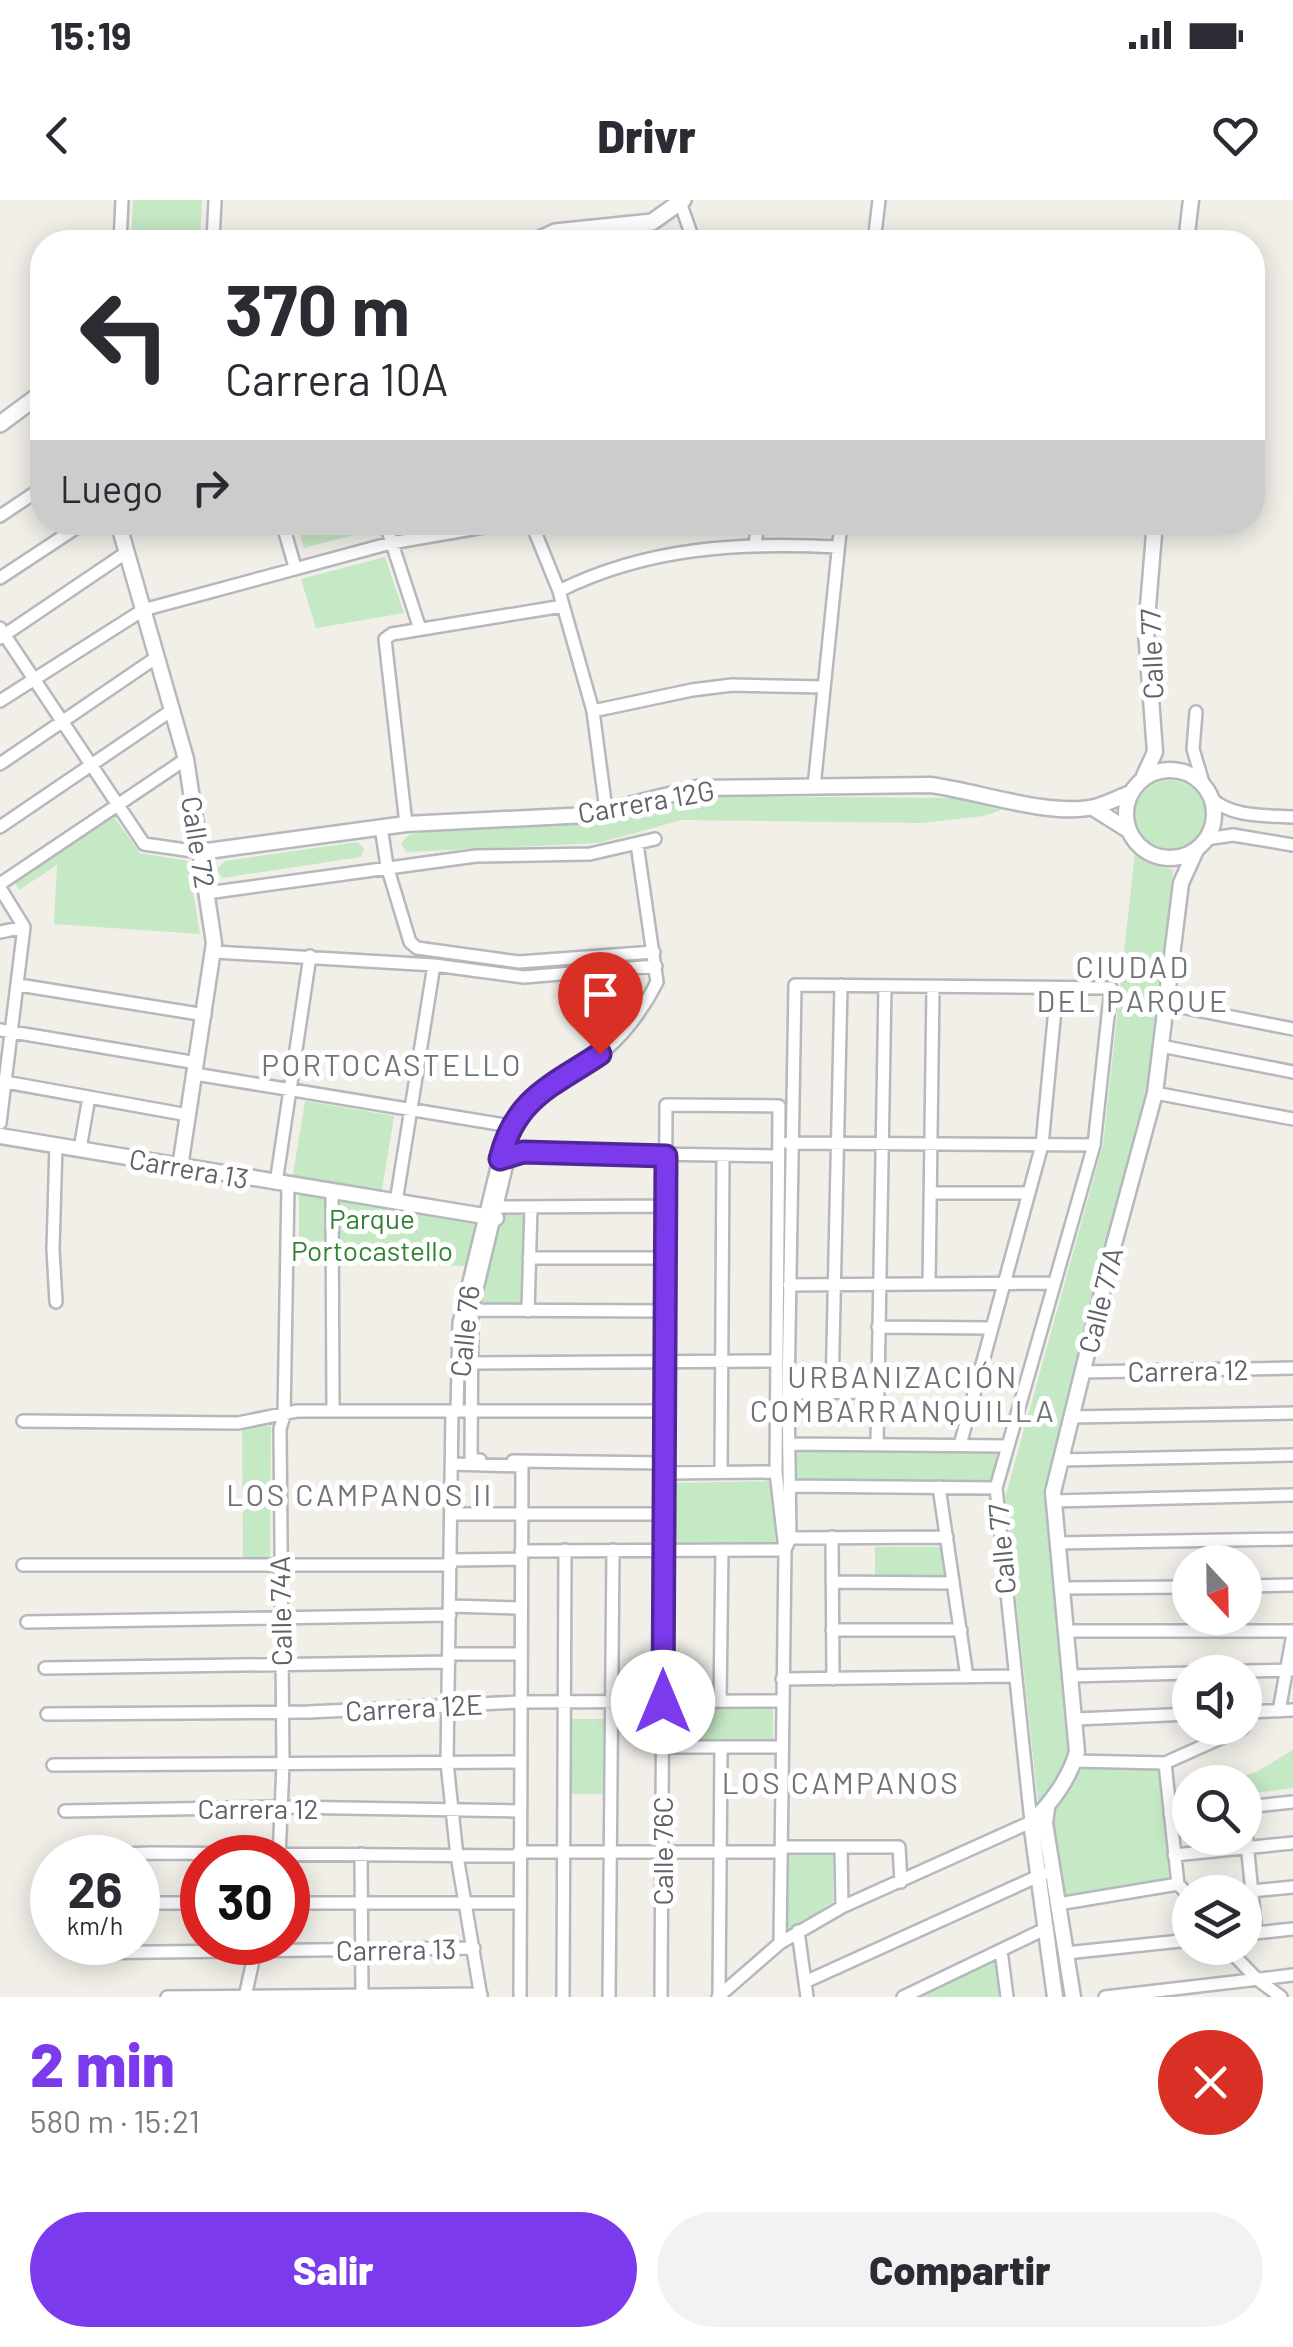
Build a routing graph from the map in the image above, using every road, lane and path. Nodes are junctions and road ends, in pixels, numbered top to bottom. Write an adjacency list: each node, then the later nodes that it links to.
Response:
1 (122, 200): 6 (street)
2 (215, 200): 7 (street)
3 (879, 200): 10 (street)
4 (1190, 200): 11 (street)
5 (682, 201): 8 (main road); 9 (street)
6 (121, 230)
7 (213, 230)
8 (574, 230)
9 (690, 230)
10 (875, 230)
11 (1187, 230)
12 (30, 403): 13 (main road)
13 (0, 424)
14 (30, 496): 15 (street)
15 (0, 516)
16 (66, 535): 30 (street)
17 (122, 535): 28 (street, Calle 72)
18 (286, 535): 29 (street)
19 (389, 535): 25 (street)
20 (437, 535): 25 (street)
21 (536, 535): 31 (street)
22 (756, 535): 26 (street)
23 (839, 535): 27 (street)
24 (1154, 535): 48 (street, Calle 77)
25 (391, 543): 29 (street); 34 (street)
26 (755, 545): 27 (street); 31 (street)
27 (838, 547): 38 (street)
28 (127, 552): 33 (street, Calle 72); 35 (street)
29 (295, 568): 33 (street)
30 (0, 578)
31 (559, 591): 32 (street)
32 (563, 606): 34 (street); 41 (street)
33 (143, 610): 36 (street, Calle 72); 37 (street)
34 (420, 629): 54 (street)
35 (1, 633): 37 (street)
36 (157, 658): 40 (street, Calle 72); 43 (street)
37 (34, 679): 39 (street); 43 (street)
38 (824, 687): 41 (street); 47 (street)
39 (0, 701)
40 (172, 710): 44 (street, Calle 72); 46 (street)
41 (593, 711): 52 (street)
42 (1196, 712): 49 (street)
43 (61, 721): 45 (street); 46 (street)
44 (186, 759): 50 (street); 62 (street, Calle 72)
45 (0, 764)
46 (90, 764): 50 (street); 55 (street)
47 (814, 787): 51 (street, Carrera 12G); 52 (street, Carrera 12G)
48 (1136, 787): 49 (street); 51 (street, Carrera 12G); 57 (street)
49 (1208, 792): 53 (street); 60 (street)
50 (117, 805): 62 (street); 64 (street)
51 (1092, 808): 57 (street, Carrera 12G)
52 (606, 810): 54 (street, Carrera 12G)
53 (1293, 816)
54 (406, 824): 56 (street, Carrera 12G)
55 (0, 828)
56 (381, 828): 62 (street, Carrera 12G); 63 (street)
57 (1128, 830): 60 (street)
58 (654, 839): 59 (street, Carrera 12G)
59 (637, 844): 63 (street, Carrera 12G); 69 (street)
60 (1201, 844): 61 (street); 78 (street, Calle 77A)
61 (1293, 845)
62 (200, 852): 65 (street, Calle 72)
63 (387, 866): 65 (street, Carrera 12G); 69 (street)
64 (0, 886): 66 (street)
65 (207, 893): 68 (street, Calle 72)
66 (24, 927): 67 (street); 73 (street)
67 (0, 932)
68 (215, 952): 70 (street); 79 (street, Calle 72)
69 (654, 952): 72 (street)
70 (310, 956): 71 (street); 86 (street, Calle 74A)
71 (434, 965): 72 (street); 89 (street)
72 (656, 966): 93 (street, Calle 76)
73 (18, 984): 79 (street); 81 (street)
74 (841, 985): 75 (street); 95 (street); 96 (street)
75 (885, 986): 76 (street); 97 (street)
76 (933, 987): 77 (street); 98 (street)
77 (1057, 988): 100 (street, Calle 77); 101 (street)
78 (1166, 1004): 80 (street); 82 (street, Calle 77A)
79 (205, 1015): 83 (street, Calle 72)
80 (1293, 1029)
81 (6, 1031): 83 (street); 85 (street)
82 (1161, 1046): 84 (street); 87 (street, Calle 77A)
83 (196, 1068): 86 (street); 90 (street, Calle 72)
84 (1293, 1072)
85 (3, 1082): 88 (street); 92 (street)
86 (290, 1089): 89 (street); 108 (street, Calle 74A)
87 (1156, 1093): 91 (street); 135 (street, Calle 77A)
88 (89, 1096): 90 (street); 102 (street)
89 (412, 1108): 93 (street); 112 (street)
90 (188, 1115): 107 (street, Calle 72)
91 (1293, 1119)
92 (0, 1123)
93 (511, 1126): 106 (street, Calle 76)
94 (0, 1136): 99 (street, Carrera 13)
95 (792, 1144): 96 (street); 103 (street); 122 (street)
96 (838, 1144): 97 (street); 123 (street)
97 (883, 1144): 98 (street); 120 (street)
98 (932, 1144): 101 (street); 110 (street)
99 (56, 1145): 102 (street, Carrera 13); 124 (street)
100 (1094, 1145): 101 (street); 119 (street, Calle 77)
101 (1042, 1146): 111 (street)
102 (80, 1149): 107 (street, Carrera 13)
103 (778, 1149): 104 (street); 105 (street, Calle 76C); 130 (street)
104 (723, 1155): 105 (street); 132 (street)
105 (666, 1156): 106 (street); 113 (street, Calle 76C)
106 (504, 1157): 115 (street, Calle 76)
107 (180, 1167): 108 (street, Carrera 13)
108 (282, 1184): 109 (street, Carrera 13); 144 (street, Calle 74A)
109 (332, 1192): 112 (street, Carrera 13); 139 (street)
110 (932, 1193): 111 (street); 121 (street)
111 (1028, 1193): 118 (street)
112 (396, 1202): 115 (street, Carrera 13)
113 (665, 1206): 114 (street); 117 (street, Calle 76C)
114 (531, 1207): 115 (street); 116 (street)
115 (494, 1214): 125 (street, Calle 76); 140 (street, Calle 76)
116 (529, 1258): 117 (street); 126 (street)
117 (664, 1258): 127 (street, Calle 76C)
118 (1005, 1283): 119 (street); 121 (street); 129 (street)
119 (1054, 1283): 150 (street, Calle 77)
120 (878, 1284): 121 (street); 123 (street); 128 (street)
121 (930, 1284)
122 (790, 1285): 123 (street); 138 (street)
123 (834, 1285): 136 (street)
124 (56, 1302)
125 (472, 1310): 126 (street); 133 (street, Calle 76)
126 (528, 1310): 127 (street)
127 (665, 1311): 131 (street, Calle 76C)
128 (878, 1327): 129 (street); 137 (street)
129 (992, 1328): 149 (street)
130 (777, 1361): 132 (street); 157 (street)
131 (665, 1362): 132 (street); 133 (street); 142 (street, Calle 76C)
132 (721, 1362): 156 (street)
133 (472, 1363): 141 (street, Calle 76)
134 (1293, 1368): 135 (street, Carrera 12)
135 (1082, 1372): 145 (street, Calle 77A)
136 (832, 1392): 137 (street); 138 (street)
137 (878, 1392): 148 (street)
138 (788, 1393): 147 (street)
139 (333, 1411): 140 (street); 144 (street)
140 (455, 1411): 141 (street); 154 (street, Calle 76)
141 (471, 1411): 142 (street); 153 (street, Calle 76)
142 (665, 1411): 155 (street, Calle 76C)
143 (1293, 1412): 145 (street)
144 (284, 1416): 146 (street); 178 (street, Calle 74A)
145 (1071, 1417): 152 (street, Calle 77A)
146 (23, 1421)
147 (788, 1444): 148 (street); 158 (street)
148 (878, 1445): 149 (street)
149 (960, 1446): 150 (street)
150 (1007, 1446): 160 (street, Calle 77)
151 (1293, 1455): 152 (street)
152 (1060, 1460): 162 (street, Calle 77A)
153 (528, 1461): 155 (street); 164 (street)
154 (451, 1464): 163 (street, Calle 76); 164 (street)
155 (664, 1468): 156 (street); 165 (street, Calle 76C)
156 (721, 1472): 157 (street)
157 (776, 1472): 170 (street)
158 (789, 1486): 159 (street); 170 (street)
159 (939, 1488): 160 (street); 167 (street)
160 (996, 1488): 200 (street, Calle 77)
161 (1293, 1495): 162 (street)
162 (1054, 1501): 169 (street, Calle 77A)
163 (451, 1514): 164 (street); 176 (street, Calle 76)
164 (524, 1514): 165 (street); 175 (street)
165 (664, 1514): 173 (street, Calle 76C)
166 (832, 1537): 167 (street); 170 (street); 179 (street)
167 (946, 1537): 180 (street)
168 (1293, 1539): 169 (street)
169 (1058, 1543): 184 (street, Calle 77A)
170 (788, 1544): 174 (street); 203 (street)
171 (564, 1550): 172 (street); 175 (street); 205 (street)
172 (613, 1550): 173 (street); 208 (street)
173 (664, 1550): 174 (street); 209 (street, Calle 76C)
174 (722, 1550): 210 (street)
175 (523, 1554): 176 (street); 185 (street)
176 (451, 1562): 178 (street); 186 (street, Calle 76)
177 (23, 1566): 178 (street)
178 (279, 1566): 187 (street, Calle 74A)
179 (832, 1582): 180 (street); 189 (street)
180 (954, 1583): 190 (street)
181 (1293, 1585): 183 (street)
182 (1172, 1586): 184 (street)
183 (1262, 1586)
184 (1062, 1588): 191 (street, Calle 77A)
185 (521, 1608): 186 (street); 193 (street)
186 (450, 1611): 187 (street); 194 (street, Calle 76)
187 (280, 1616): 188 (street); 195 (street, Calle 74A)
188 (27, 1622)
189 (832, 1630): 190 (street); 204 (street)
190 (961, 1630): 202 (street)
191 (1065, 1631): 192 (street); 201 (street, Calle 77A)
192 (1293, 1632): 197 (street)
193 (520, 1654): 194 (street); 207 (street)
194 (449, 1658): 195 (street); 211 (street, Calle 76)
195 (281, 1662): 196 (street); 214 (street, Calle 74A)
196 (44, 1668)
197 (1289, 1670): 198 (street); 213 (street)
198 (1262, 1671)
199 (1172, 1673): 201 (street)
200 (1014, 1676): 202 (street); 238 (street, Calle 77)
201 (1070, 1676): 218 (street, Calle 77A)
202 (967, 1677): 204 (street)
203 (782, 1679): 204 (street); 206 (street)
204 (833, 1679)
205 (563, 1701): 207 (street, Carrera 12E); 208 (street, Carrera 12E); 245 (street)
206 (781, 1701): 210 (street, Carrera 12E); 221 (street)
207 (520, 1702): 211 (street, Carrera 12E); 226 (street)
208 (610, 1702): 209 (street, Carrera 12E); 246 (street)
209 (663, 1702): 210 (street, Carrera 12E); 222 (street, Calle 76C)
210 (720, 1702)
211 (446, 1706): 214 (street, Carrera 12E); 225 (street, Calle 76)
212 (1293, 1710): 213 (street)
213 (1279, 1711): 215 (street); 219 (street)
214 (282, 1712): 216 (street, Carrera 12E); 228 (street, Calle 74A)
215 (1262, 1712)
216 (47, 1714)
217 (1172, 1715): 218 (street)
218 (1076, 1719): 224 (street, Calle 77A)
219 (1262, 1719)
220 (1204, 1745): 227 (street)
221 (781, 1746): 223 (street); 244 (street)
222 (663, 1747): 223 (street); 247 (street, Calle 76C)
223 (722, 1747): 248 (street)
224 (1074, 1761): 227 (street); 233 (street, Calle 77A)
225 (447, 1762): 226 (street); 228 (street); 234 (street, Calle 76)
226 (519, 1762): 235 (street)
227 (1165, 1763): 237 (street)
228 (283, 1764): 229 (street); 232 (street, Calle 74A)
229 (53, 1765)
230 (1293, 1802): 231 (street)
231 (1262, 1806)
232 (282, 1807): 234 (street, Carrera 12); 236 (street, Carrera 12); 240 (street, Calle 74A)
233 (1047, 1808): 238 (street); 254 (street, Calle 77)
234 (452, 1810): 235 (street, Carrera 12); 253 (street, Calle 76)
235 (518, 1810): 250 (street)
236 (65, 1811)
237 (1170, 1814): 239 (street)
238 (1031, 1822): 254 (street, Calle 77); 256 (street)
239 (1172, 1834)
240 (281, 1835)
241 (1293, 1843): 242 (street)
242 (1262, 1846)
243 (842, 1847): 244 (street); 256 (street); 265 (street)
244 (781, 1849): 248 (street); 271 (street)
245 (563, 1850): 246 (street); 250 (street); 288 (street)
246 (609, 1851): 247 (street); 289 (street)
247 (662, 1852): 248 (street); 290 (street, Calle 76C)
248 (720, 1853): 285 (street)
249 (361, 1854): 251 (street); 253 (street); 262 (street)
250 (519, 1854): 253 (street); 260 (street)
251 (310, 1855)
252 (1174, 1855): 255 (street)
253 (458, 1856): 263 (street, Calle 76)
254 (1045, 1873): 264 (street, Calle 77); 266 (street, Calle 77); 281 (street)
255 (1177, 1875)
256 (901, 1882): 265 (street)
257 (1172, 1885): 264 (street)
258 (1293, 1887): 259 (street)
259 (1262, 1890)
260 (518, 1902): 263 (street); 287 (street)
261 (310, 1903): 262 (street)
262 (361, 1904): 263 (street); 274 (street)
263 (466, 1904): 273 (street, Calle 76)
264 (1058, 1904): 276 (street, Calle 77)
265 (842, 1907): 268 (street)
266 (1046, 1928): 275 (street); 294 (street, Calle 77)
267 (1293, 1929): 269 (street)
268 (798, 1932): 271 (street); 281 (street)
269 (1262, 1932)
270 (1172, 1942): 276 (street)
271 (780, 1943): 285 (street)
272 (310, 1948): 274 (street, Carrera 13)
273 (474, 1948): 274 (street, Carrera 13); 282 (street, Calle 76)
274 (362, 1950): 284 (street)
275 (1001, 1950): 292 (street); 293 (street)
276 (1066, 1953): 295 (street, Calle 77)
277 (252, 1965): 283 (street)
278 (1243, 1965): 280 (street)
279 (1293, 1975): 280 (street)
280 (1257, 1979): 296 (street); 297 (street)
281 (806, 1982): 291 (street)
282 (481, 1995): 284 (street)
283 (245, 1996): 284 (street); 286 (street)
284 (362, 1996)
285 (719, 1996)
286 (167, 1997)
287 (520, 1997)
288 (563, 1997)
289 (609, 1997)
290 (662, 1997)
291 (807, 1997)
292 (903, 1997)
293 (1007, 1997)
294 (1055, 1997)
295 (1073, 1997)
296 (1105, 1997)
297 (1282, 1997)

